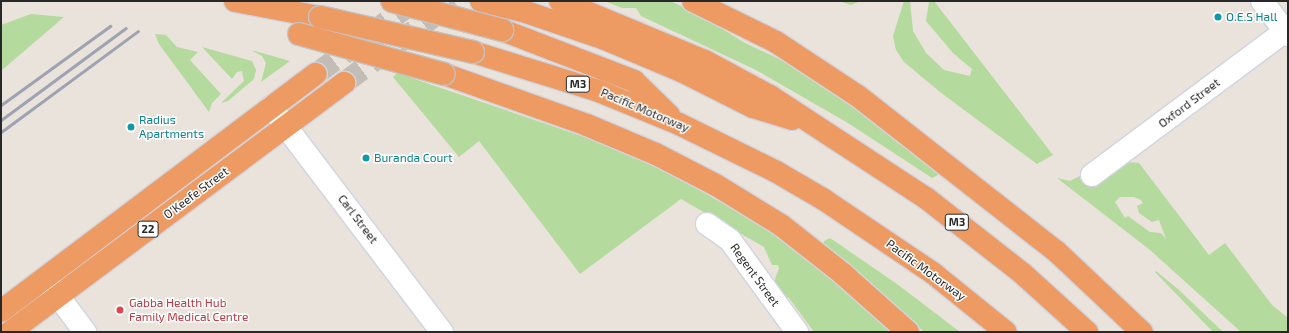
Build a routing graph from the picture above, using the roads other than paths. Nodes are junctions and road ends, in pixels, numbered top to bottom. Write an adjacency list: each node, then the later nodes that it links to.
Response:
1 (235, 1): 7 (highway, Pacific Motorway / M3)
2 (392, 1): 12 (highway, bridge)
3 (481, 1): 14 (highway)
4 (560, 1): 14 (highway, M3)
5 (693, 1): 27 (highway)
6 (1262, 1): 8 (street)
7 (258, 6): 12 (highway, Pacific Motorway / M3, bridge); 24 (highway, bridge)
8 (1287, 33): 15 (street, Oxford Street)
9 (316, 74): 11 (highway, O'Keefe Street / 22)
10 (344, 83): 13 (highway, O'Keefe Street / 22)
11 (271, 107): 13 (street, Carl Street); 17 (highway, O'Keefe Street / 22)
12 (679, 124): 25 (highway, Pacific Motorway / M3)
13 (286, 126): 18 (highway, O'Keefe Street / 22); 22 (street, Carl Street)
14 (816, 127): 26 (highway, M3)
15 (1092, 175)
16 (707, 224): 23 (street, Regent Street)
17 (45, 278): 18 (street); 19 (highway, O'Keefe Street / 22)
18 (59, 296): 20 (highway, O'Keefe Street / 22); 21 (street)
19 (1, 311)
20 (10, 332)
21 (86, 332)
22 (442, 332)
23 (797, 332)
24 (908, 332)
25 (1006, 332)
26 (1087, 332)
27 (1142, 332)

